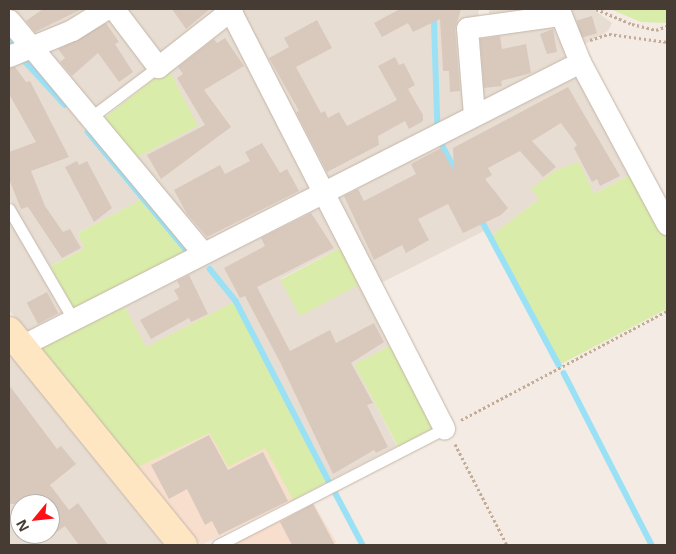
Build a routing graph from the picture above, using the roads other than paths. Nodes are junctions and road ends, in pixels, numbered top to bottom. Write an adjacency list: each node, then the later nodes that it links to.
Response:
1 (105, 9): 5 (street)
2 (114, 9): 8 (street)
3 (231, 10): 8 (street); 11 (street)
4 (9, 20): 5 (street)
5 (28, 47): 7 (street); 10 (street)
6 (577, 54): 9 (street); 9 (street); 13 (street)
7 (9, 56)
8 (158, 67): 10 (lane)
9 (474, 115): 11 (street)
10 (90, 118): 14 (street)
11 (323, 193): 14 (street); 17 (street)
12 (9, 209): 15 (lane)
13 (667, 224)
14 (203, 253): 15 (street)
15 (73, 319): 16 (street)
16 (15, 338): 18 (street)
17 (444, 429): 19 (lane)
18 (183, 545)
19 (218, 545)

